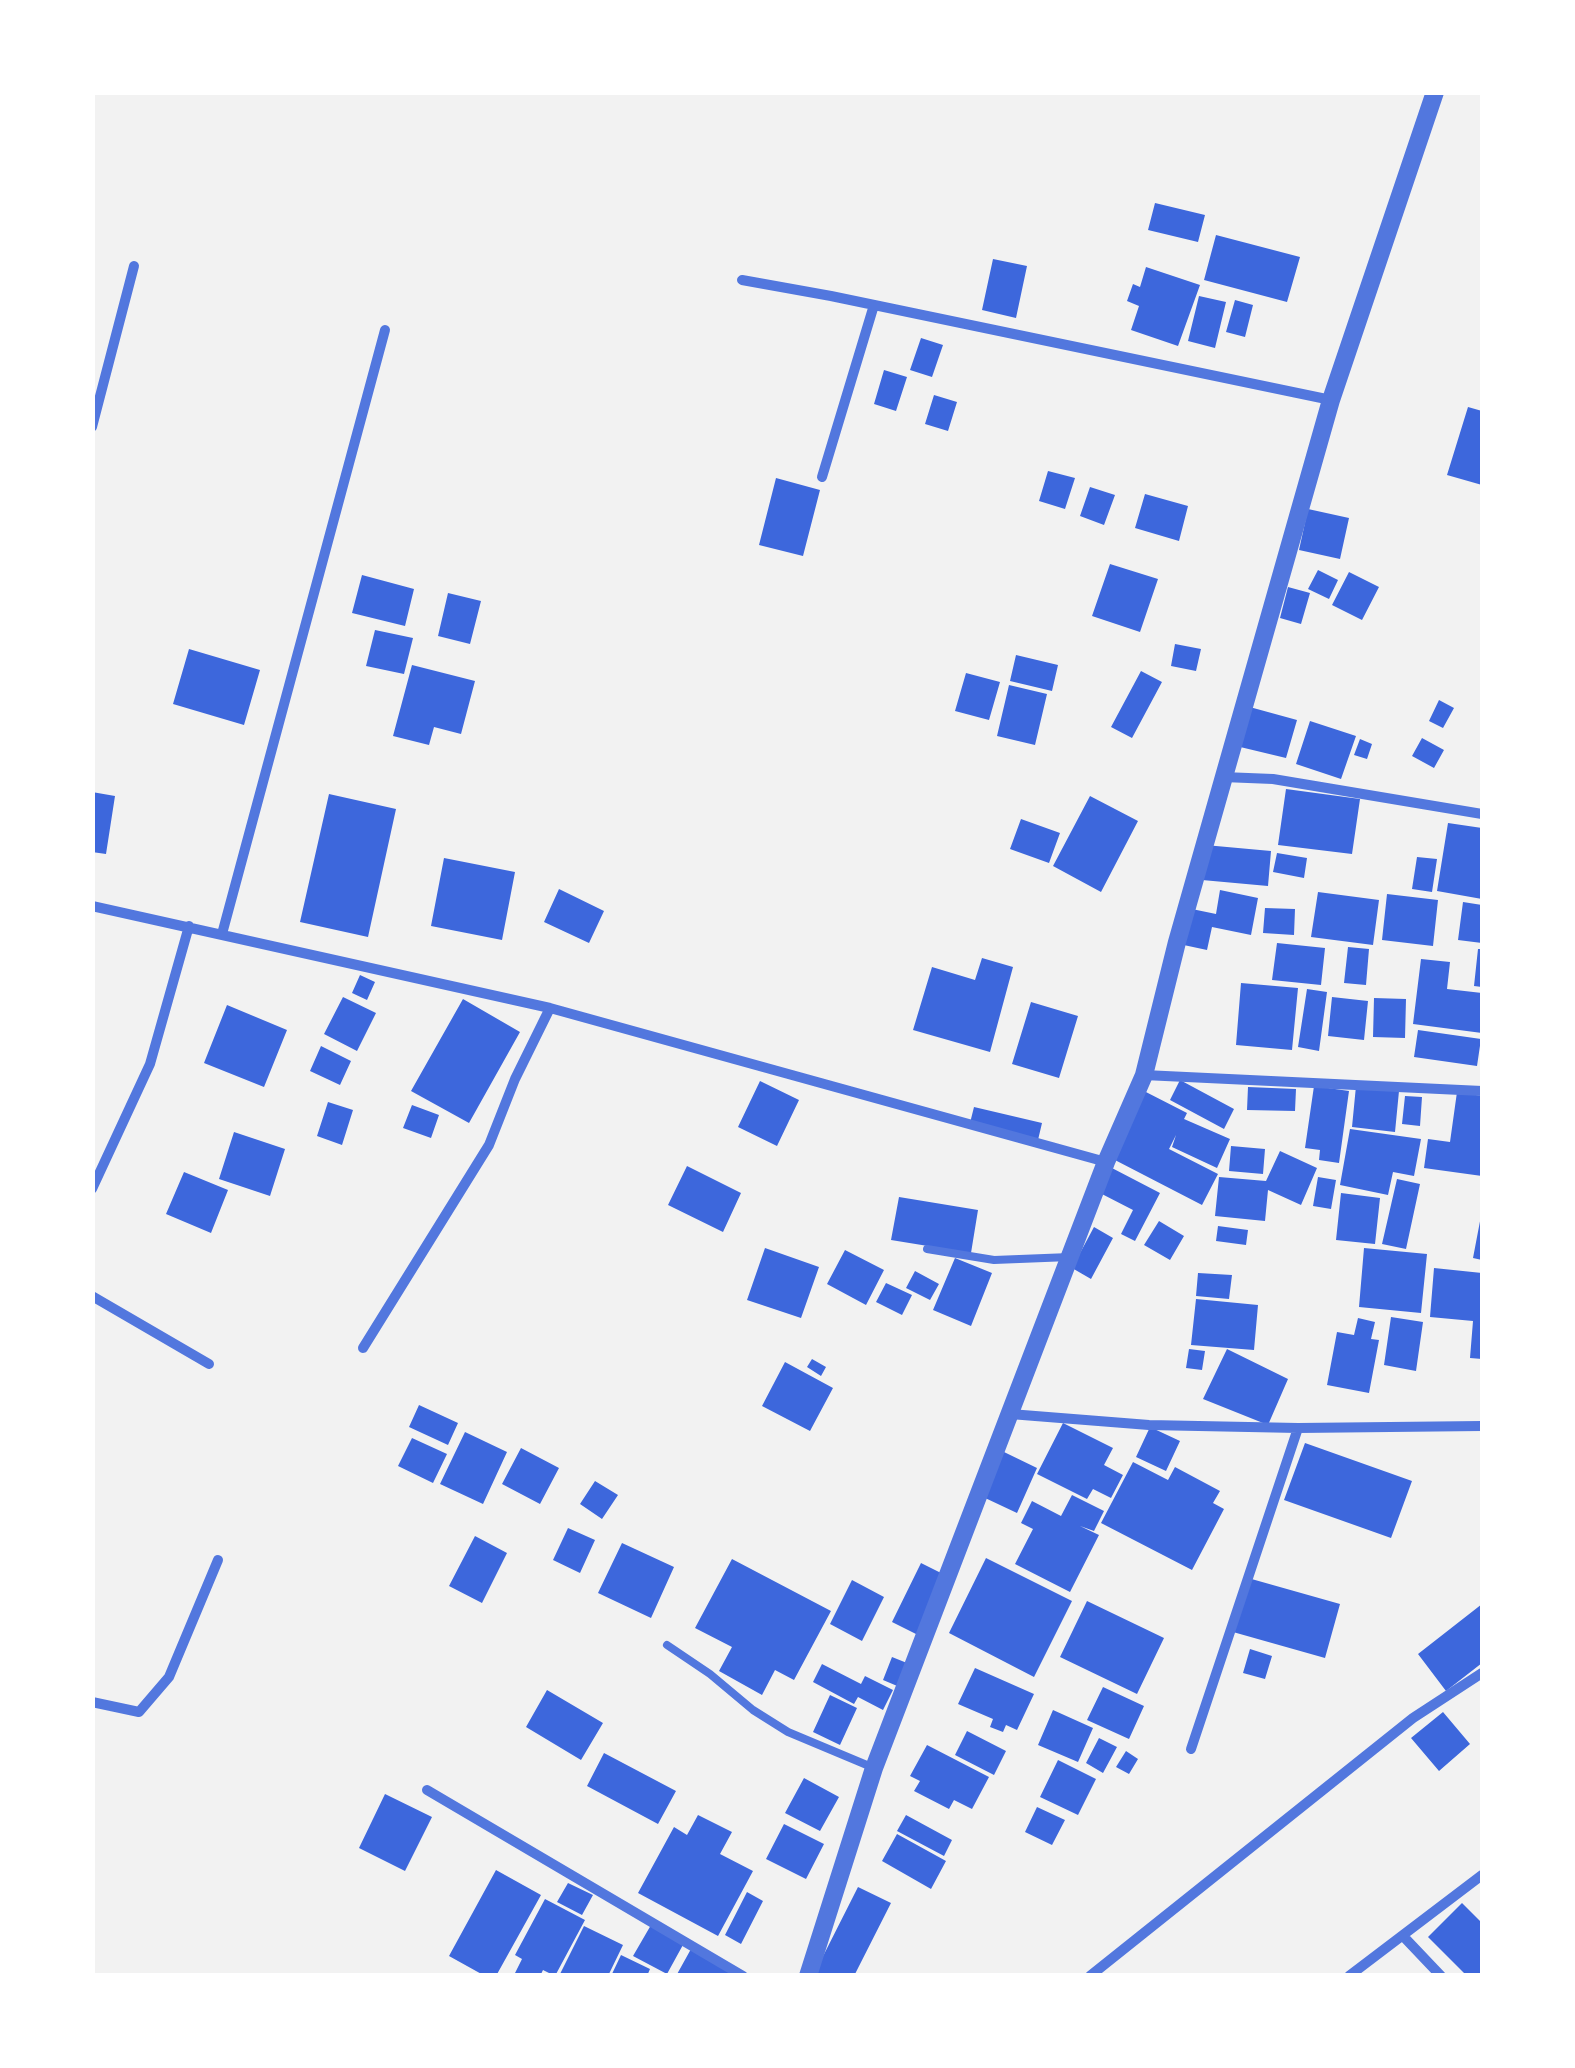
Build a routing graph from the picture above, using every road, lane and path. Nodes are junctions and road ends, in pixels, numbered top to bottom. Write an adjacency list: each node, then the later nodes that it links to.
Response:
1 (1435, 92): 6 (street)
2 (134, 266): 7 (street)
3 (742, 280): 4 (street)
4 (874, 305): 6 (street); 8 (street)
5 (386, 330): 13 (street)
6 (1332, 400): 9 (street)
7 (92, 427)
8 (822, 477)
9 (1223, 777): 10 (street); 15 (street)
10 (1482, 814)
11 (92, 906): 12 (street)
12 (189, 926): 13 (street); 18 (street)
13 (222, 934): 14 (street)
14 (550, 1008): 17 (street); 22 (street)
15 (1144, 1075): 16 (street); 17 (street)
16 (1482, 1091)
17 (1106, 1162): 20 (street)
18 (92, 1189)
19 (927, 1249): 20 (lane)
20 (1070, 1257): 24 (street)
21 (92, 1296): 23 (street)
22 (363, 1348)
23 (209, 1364)
24 (1010, 1414): 26 (street); 32 (street)
25 (1482, 1426): 26 (street)
26 (1298, 1428): 31 (street)
27 (218, 1560): 30 (street)
28 (666, 1645): 32 (lane)
29 (1482, 1673): 38 (street)
30 (92, 1702)
31 (1190, 1749)
32 (874, 1768): 37 (street)
33 (427, 1790): 36 (street)
34 (1482, 1875): 35 (street)
35 (1403, 1936): 39 (street); 40 (street)
36 (742, 1976)
37 (808, 1976)
38 (1090, 1976)
39 (1349, 1976)
40 (1441, 1976)

